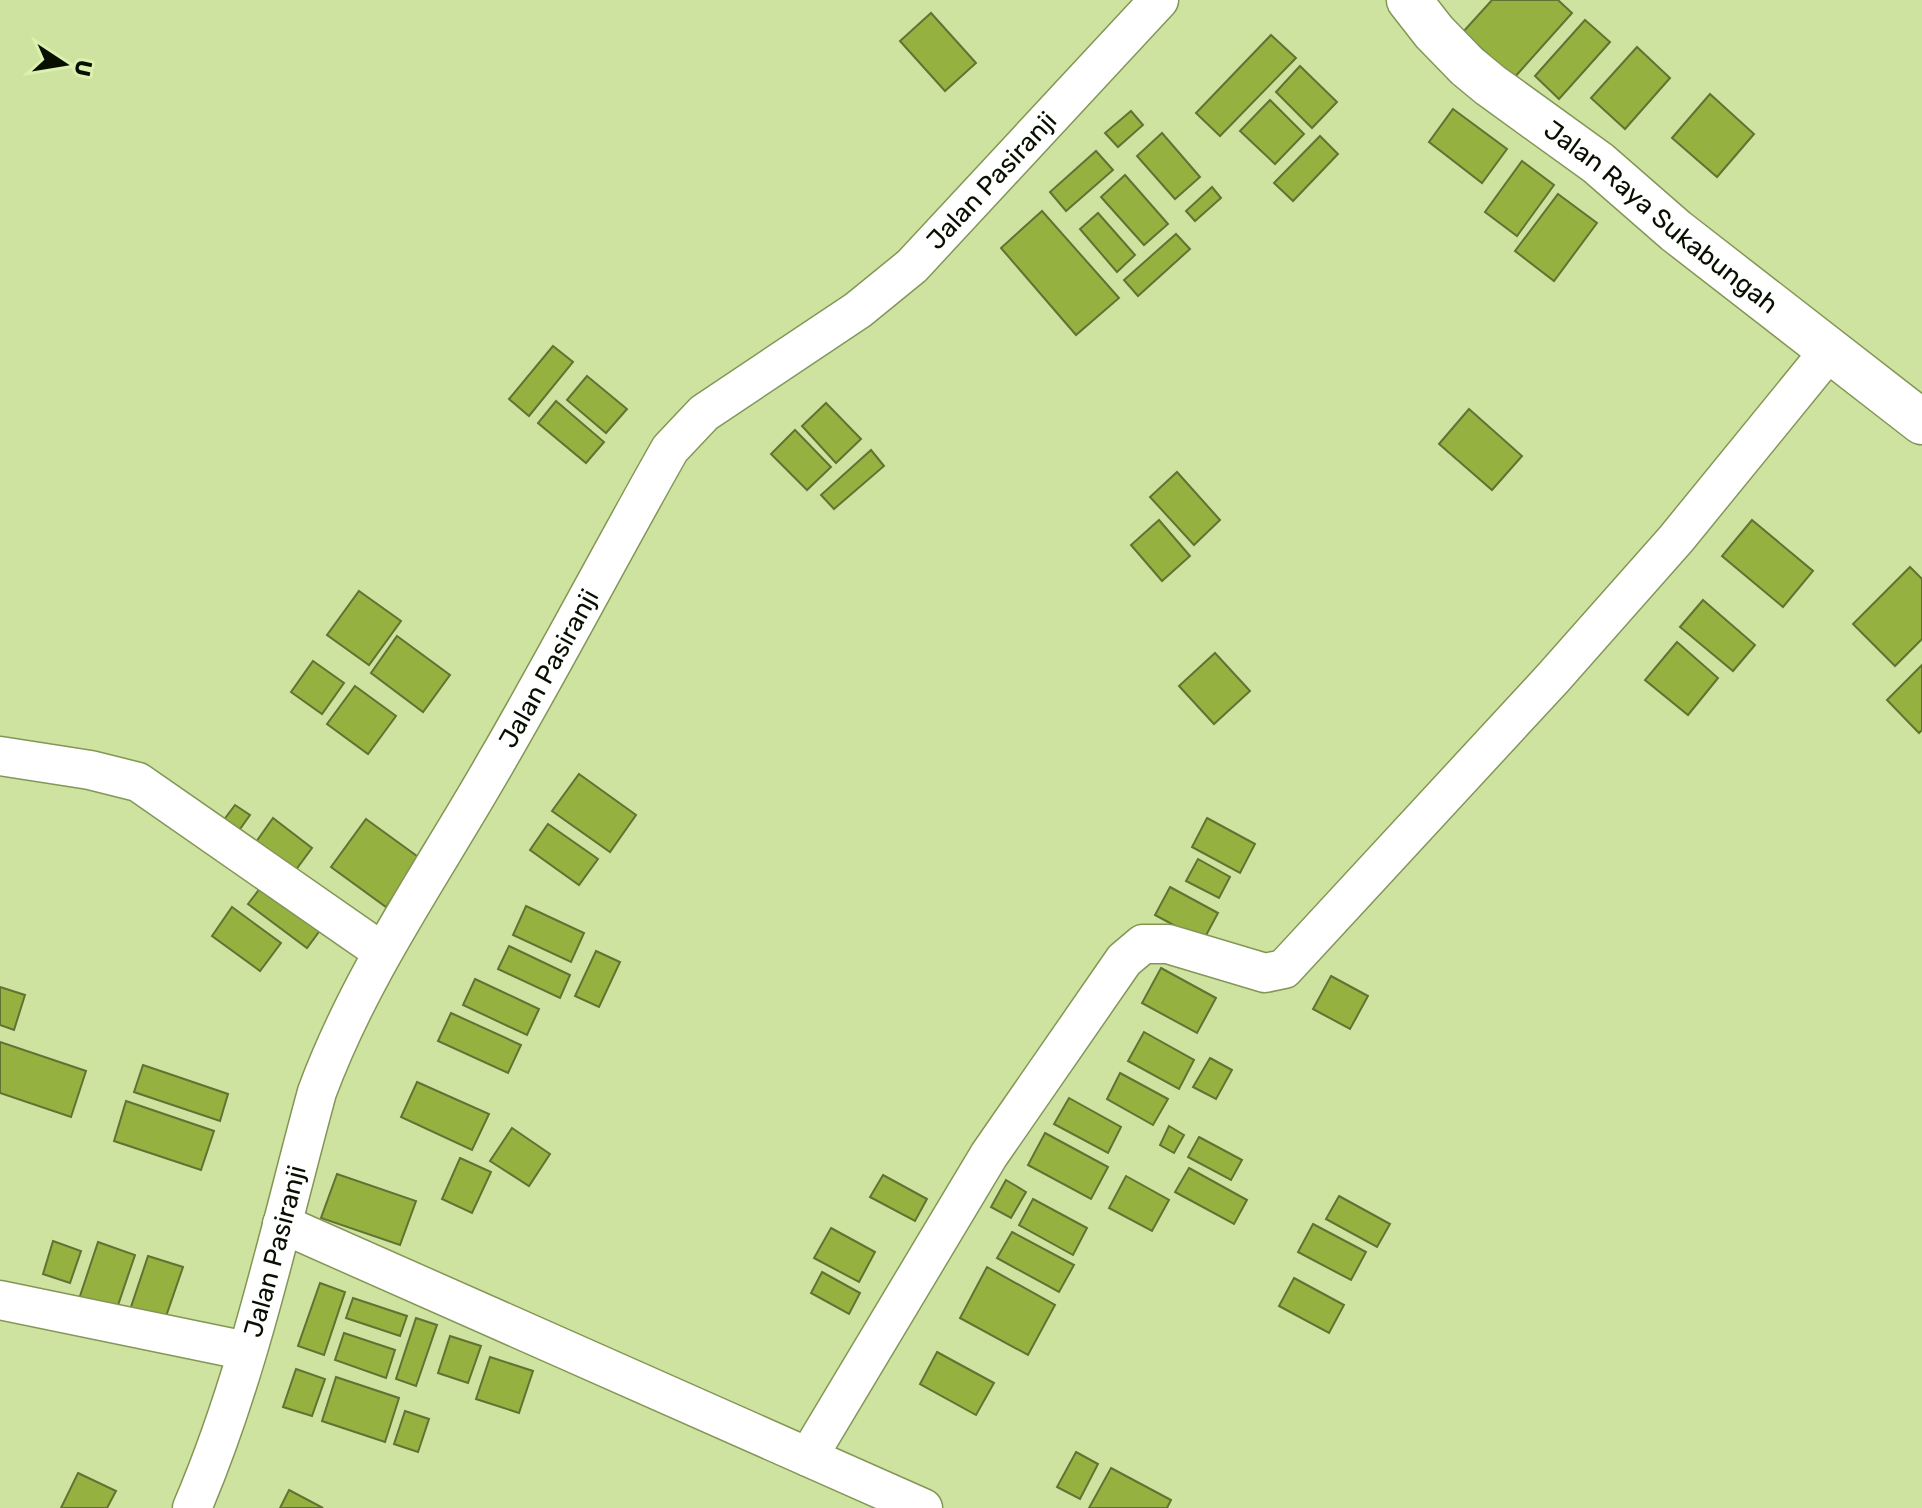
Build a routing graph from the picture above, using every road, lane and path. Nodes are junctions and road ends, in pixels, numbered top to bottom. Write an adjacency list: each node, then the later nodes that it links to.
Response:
1 (1159, 0): 6 (street, Jalan Pasiranji)
2 (1409, 0): 3 (street, Jalan Raya Sukabungah)
3 (1830, 350): 4 (street, Jalan Raya Sukabungah); 10 (street)
4 (1922, 422)
5 (0, 756): 6 (street)
6 (381, 951): 7 (street, Jalan Pasiranji)
7 (282, 1224): 9 (street, Jalan Pasiranji); 10 (street)
8 (0, 1300): 9 (street)
9 (247, 1351): 11 (street, Jalan Pasiranji)
10 (808, 1457): 12 (street)
11 (192, 1508)
12 (923, 1508)

